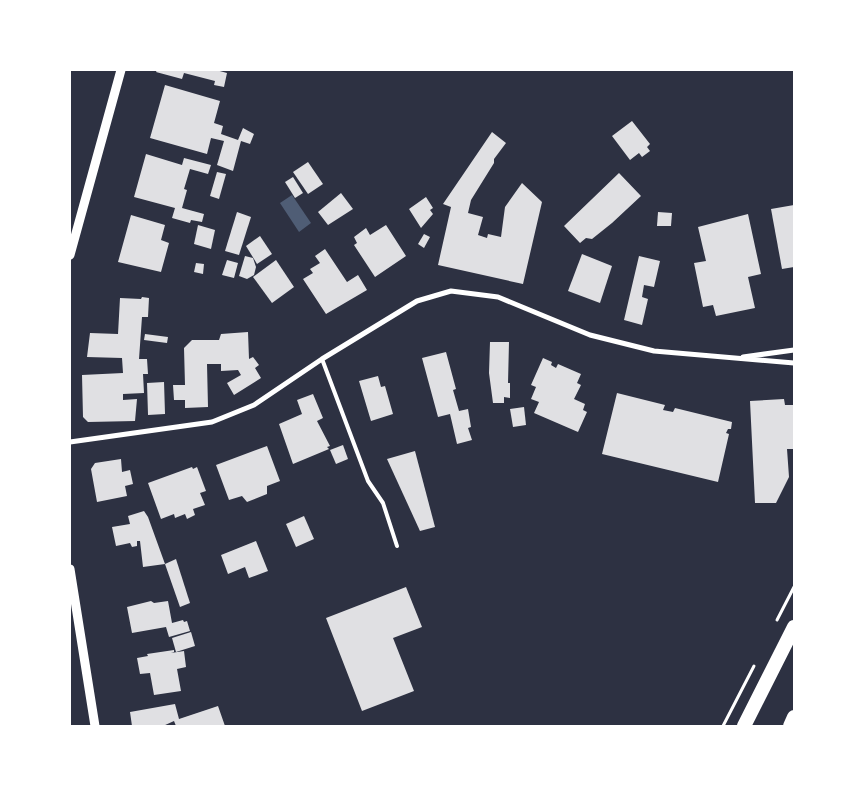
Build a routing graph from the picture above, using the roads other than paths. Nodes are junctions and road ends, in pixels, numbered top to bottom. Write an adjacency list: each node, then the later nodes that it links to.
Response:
1 (121, 70): 2 (street)
2 (70, 255)
3 (794, 350): 4 (street)
4 (735, 358): 5 (street); 6 (street)
5 (322, 359): 7 (street); 8 (lane)
6 (794, 364)
7 (70, 442)
8 (397, 546)
9 (70, 568): 12 (street)
10 (794, 627): 13 (highway)
11 (794, 718): 14 (highway)
12 (95, 726)
13 (744, 726)
14 (790, 726)

